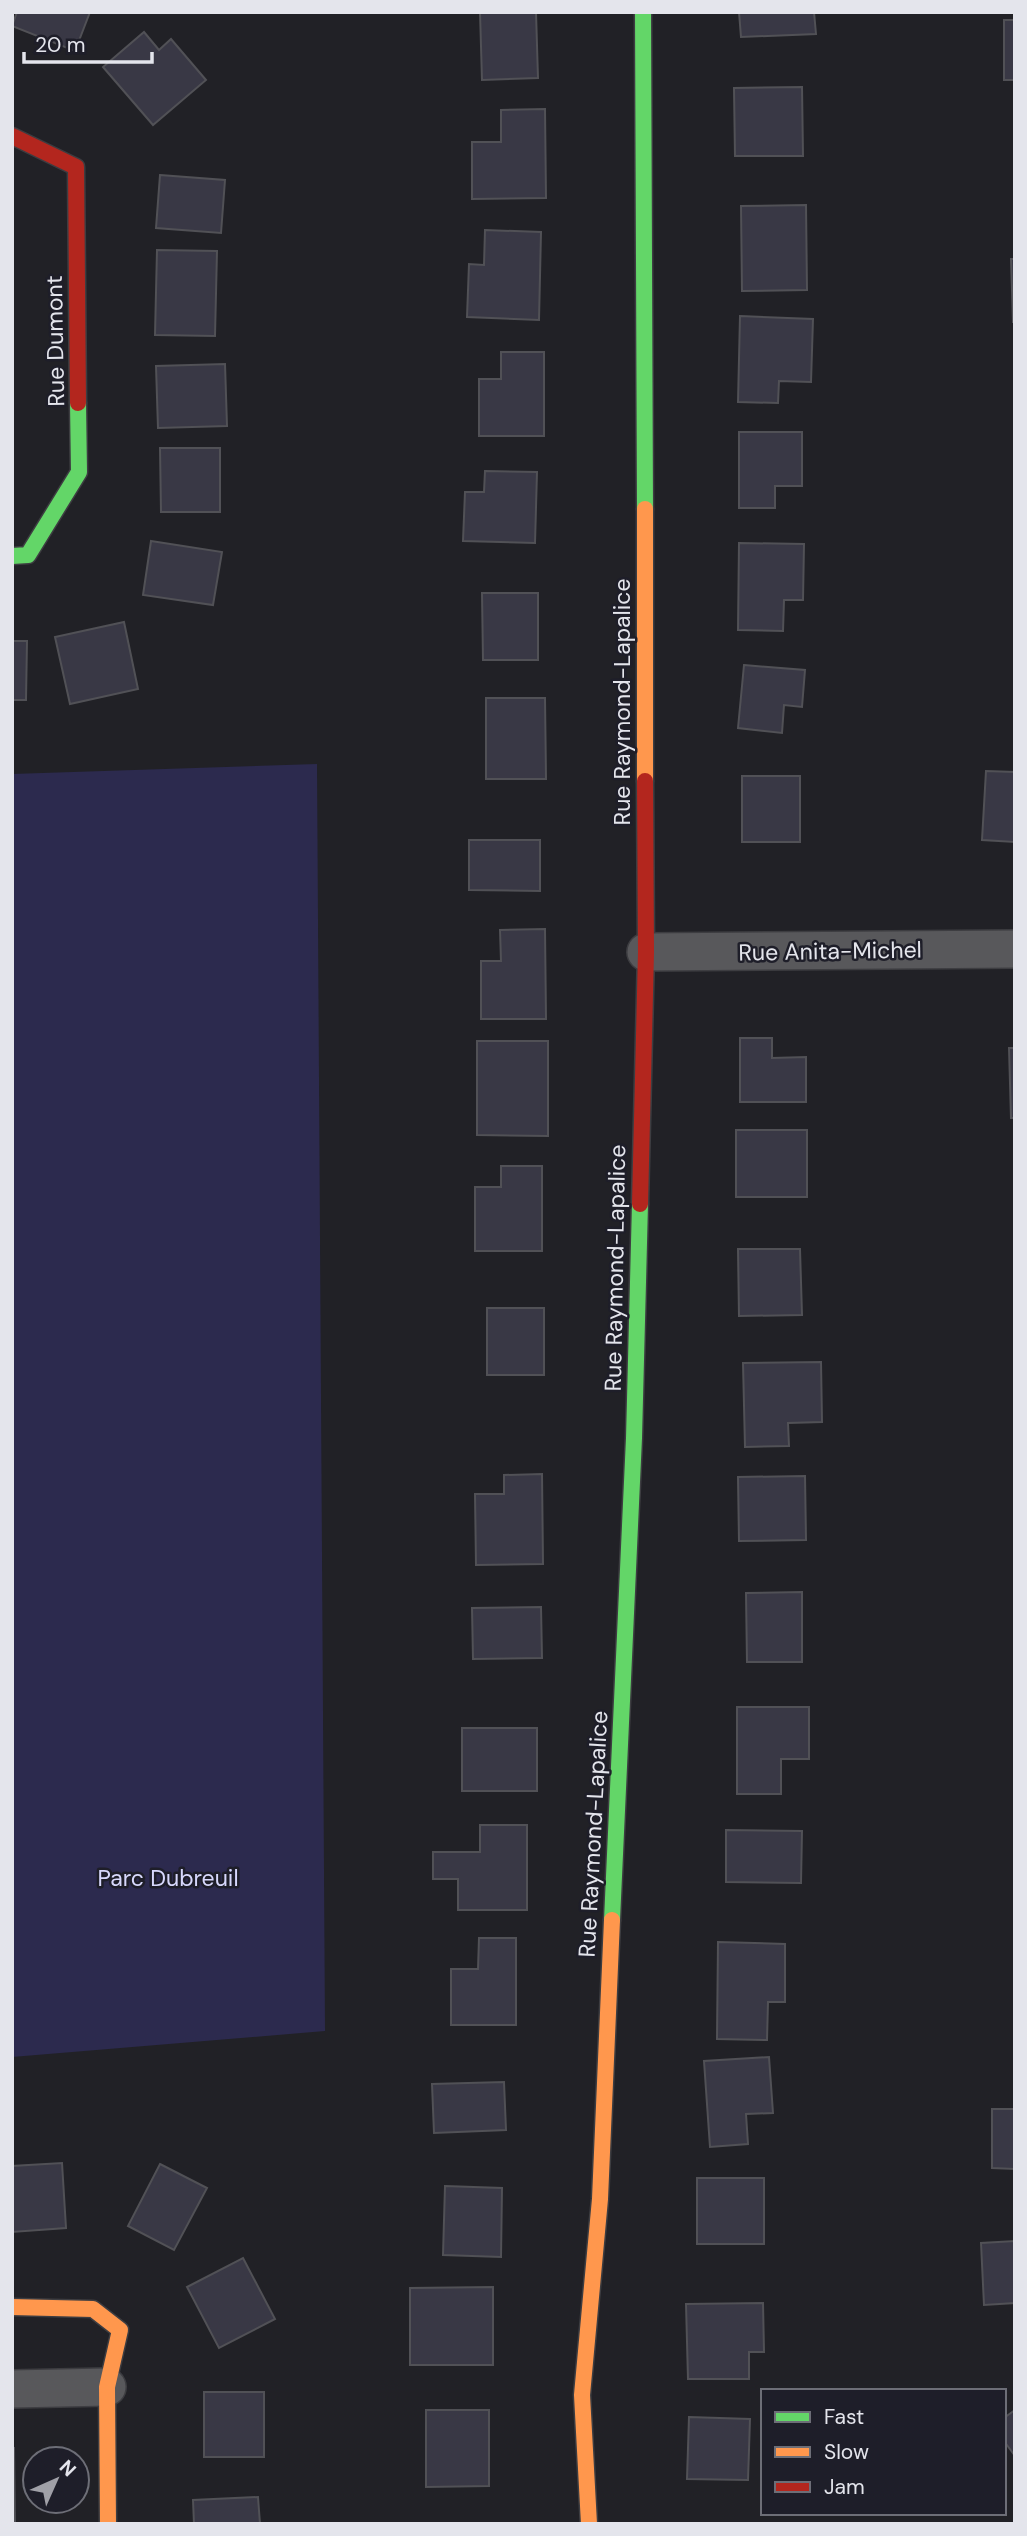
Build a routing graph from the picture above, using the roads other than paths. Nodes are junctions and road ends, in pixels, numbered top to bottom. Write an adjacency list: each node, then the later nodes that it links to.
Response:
1 (643, 12): 5 (street, Rue Raymond-Lapalice)
2 (12, 136): 3 (street, Rue Dumont)
3 (12, 556)
4 (1015, 949): 5 (street, Rue Anita-Michel)
5 (646, 952): 10 (street, Rue Raymond-Lapalice)
6 (12, 2307): 7 (street)
7 (107, 2387): 8 (street); 9 (street)
8 (12, 2389)
9 (108, 2524)
10 (589, 2524)

